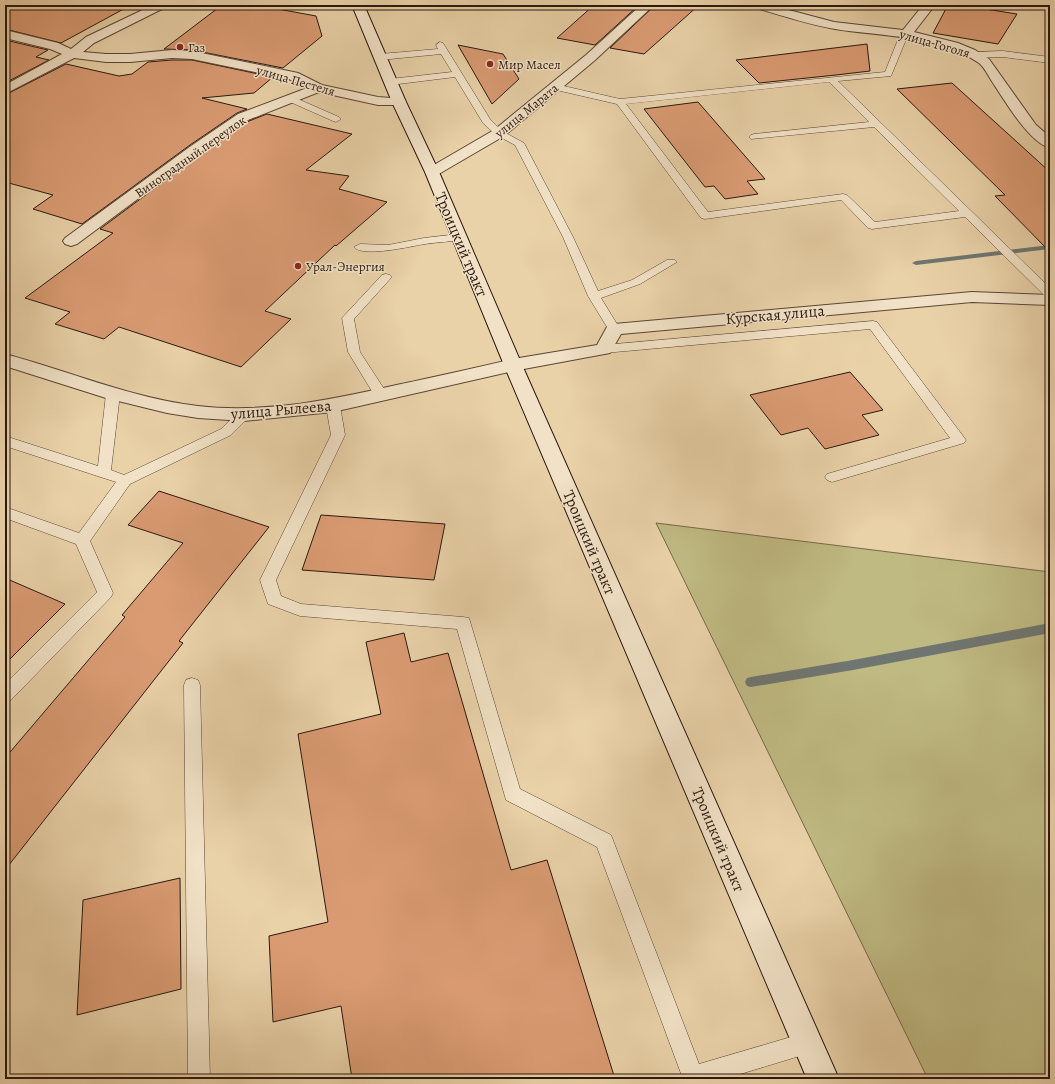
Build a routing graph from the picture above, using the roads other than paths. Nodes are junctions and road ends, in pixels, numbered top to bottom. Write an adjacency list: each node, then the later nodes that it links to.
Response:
1 (162, 5): 8 (street)
2 (358, 5): 10 (street, Троицкий тракт)
3 (648, 5): 15 (street, улица Марата)
4 (757, 5): 6 (street, улица Гоголя)
5 (928, 5): 6 (street)
6 (907, 33): 9 (street, улица Гоголя); 13 (lane)
7 (5, 34): 8 (street, улица Пестеля)
8 (72, 54): 16 (street, улица Пестеля); 17 (street)
9 (976, 55): 11 (lane); 25 (street, улица Гоголя)
10 (380, 57): 12 (lane); 14 (street, Троицкий тракт)
11 (1050, 60)
12 (458, 74): 14 (lane); 23 (lane)
13 (831, 79): 20 (lane); 22 (lane)
14 (390, 82): 19 (street, Троицкий тракт)
15 (555, 87): 20 (lane); 23 (street, улица Марата)
16 (318, 88): 18 (street, Виноградный переулок); 19 (street, улица Пестеля)
17 (5, 90)
18 (291, 99): 21 (lane); 29 (street, Виноградный переулок)
19 (399, 102): 26 (street, Троицкий тракт)
20 (620, 102): 27 (lane)
21 (336, 118)
22 (877, 124): 24 (lane); 27 (lane)
23 (499, 133): 26 (street, улица Марата); 34 (lane)
24 (754, 137)
25 (1050, 144)
26 (432, 172): 28 (street, Троицкий тракт)
27 (968, 213): 33 (lane)
28 (459, 237): 30 (lane); 39 (street, Троицкий тракт)
29 (71, 241)
30 (360, 247)
31 (671, 262): 34 (lane)
32 (386, 277): 41 (lane)
33 (1050, 295)
34 (594, 296): 36 (lane)
35 (1050, 300): 36 (street, Курская улица)
36 (614, 329): 37 (street)
37 (604, 349): 39 (street); 46 (lane)
38 (5, 360): 40 (street, улица Рылеева)
39 (513, 364): 41 (street, улица Рылеева); 52 (street, Троицкий тракт)
40 (113, 394): 43 (street, улица Рылеева); 45 (lane)
41 (381, 395): 42 (street, улица Рылеева)
42 (333, 406): 43 (street, улица Рылеева); 53 (lane)
43 (244, 415): 47 (lane)
44 (5, 441): 45 (lane)
45 (104, 473): 47 (lane)
46 (832, 477)
47 (125, 480): 49 (lane)
48 (5, 512): 49 (lane)
49 (82, 540): 51 (lane)
50 (192, 685): 54 (lane)
51 (5, 695)
52 (808, 1044): 53 (lane); 55 (street, Троицкий тракт)
53 (694, 1078)
54 (199, 1079)
55 (823, 1079)

